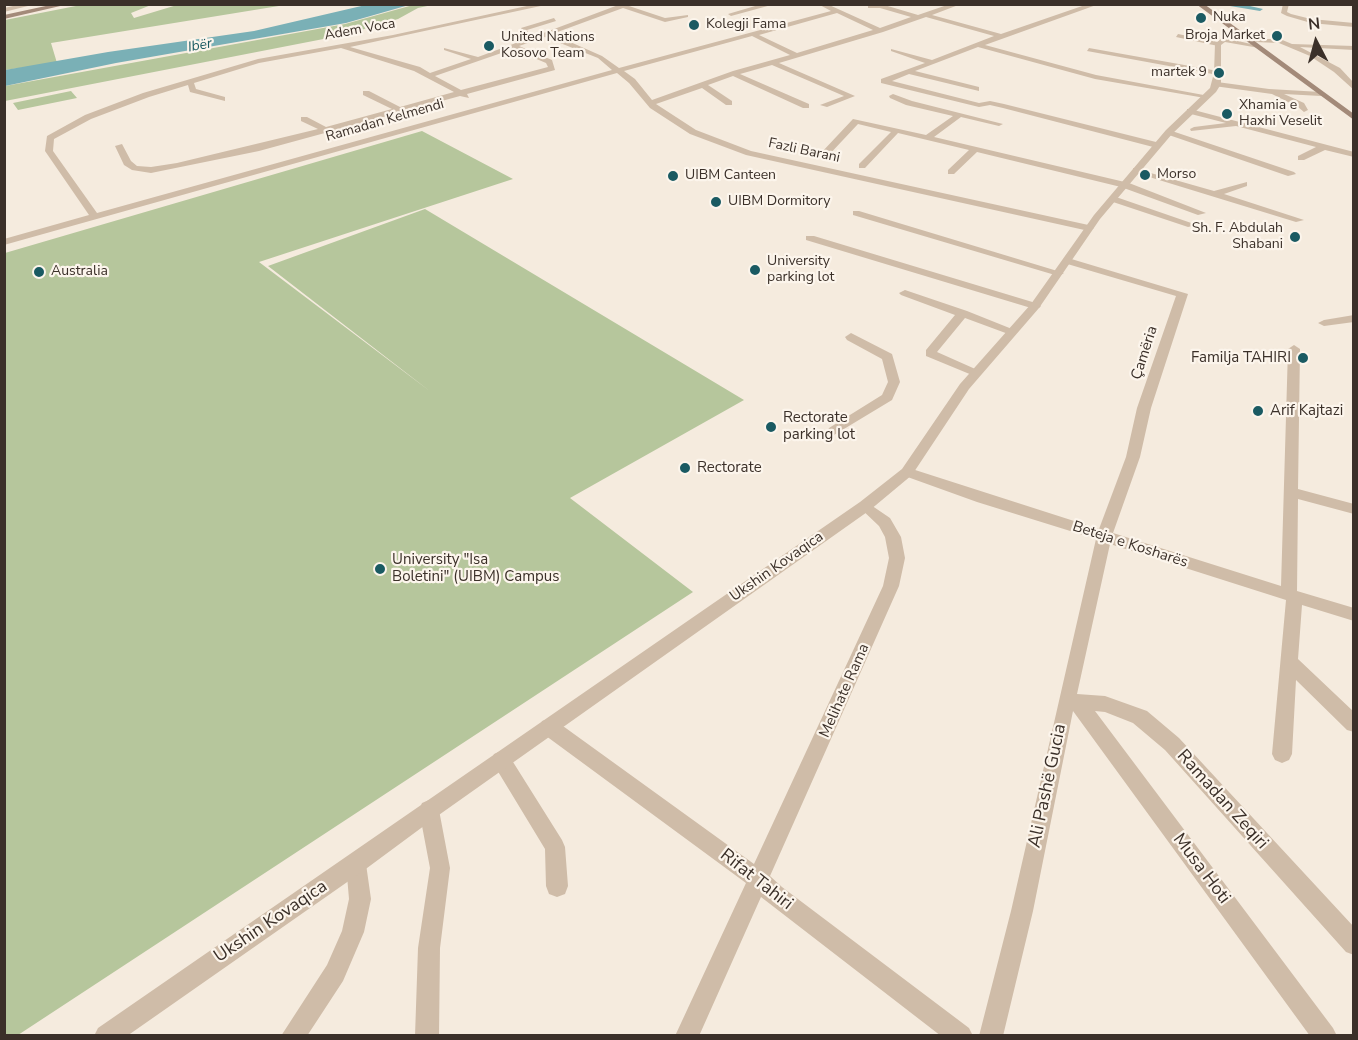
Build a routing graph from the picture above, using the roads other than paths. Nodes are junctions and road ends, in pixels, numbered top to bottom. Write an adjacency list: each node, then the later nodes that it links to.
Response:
1 (33, 4): 15 (street)
2 (66, 4): 15 (main road)
3 (548, 4): 37 (street, Adem Voca)
4 (772, 4): 16 (street)
5 (821, 4): 14 (street)
6 (958, 4): 19 (street)
7 (1087, 4): 30 (street)
8 (1096, 4): 30 (street)
9 (1199, 4): 26 (main road)
10 (1286, 4): 23 (street)
11 (626, 5): 18 (street); 27 (street)
12 (1209, 5): 33 (main road)
13 (870, 7): 19 (street)
14 (836, 12): 17 (street, Ramadan Kelmendi); 25 (street)
15 (4, 14)
16 (731, 14)
17 (827, 14): 21 (street); 24 (street, Ramadan Kelmendi)
18 (686, 16)
19 (923, 17): 25 (street); 30 (street)
20 (562, 18): 32 (street)
21 (841, 21)
22 (758, 24): 24 (street)
23 (1351, 28)
24 (773, 29): 28 (street, Ramadan Kelmendi); 29 (street)
25 (881, 30): 45 (street)
26 (1233, 30): 33 (main road); 34 (street)
27 (545, 34): 32 (street); 51 (street, Fazli Barani)
28 (752, 34): 45 (street); 51 (street, Ramadan Kelmendi)
29 (788, 34)
30 (1002, 35): 35 (street)
31 (1178, 36): 34 (street)
32 (527, 40): 38 (street)
33 (1252, 40): 34 (street); 34 (street); 36 (street); 69 (main road); 79 (main road)
34 (1221, 44): 55 (street)
35 (978, 45): 43 (street); 61 (street)
36 (1289, 45): 40 (street); 49 (street)
37 (342, 46): 56 (street); 59 (street, Adem Voca)
38 (513, 46): 46 (street); 67 (street)
39 (1099, 47): 55 (street)
40 (1353, 48)
41 (446, 49): 46 (street)
42 (893, 50): 48 (street)
43 (966, 50): 48 (street); 52 (street)
44 (1089, 50): 55 (street)
45 (798, 56): 47 (street)
46 (478, 59): 56 (street)
47 (771, 62): 54 (street); 76 (street)
48 (932, 62): 53 (street)
49 (1332, 67): 50 (street); 57 (street)
50 (1353, 69)
51 (619, 70): 74 (street, Fazli Barani); 78 (street, Ramadan Kelmendi)
52 (1041, 71)
53 (909, 72): 63 (street); 94 (street)
54 (734, 74): 60 (street); 77 (street)
55 (1218, 74): 64 (street); 71 (street, Ukshin Kovaqica)
56 (431, 75): 67 (street)
57 (1342, 76): 58 (street); 62 (street)
58 (1353, 77)
59 (190, 81): 72 (street); 111 (street, Adem Voca)
60 (703, 85): 74 (street); 75 (street)
61 (1157, 88): 68 (street); 71 (street)
62 (1353, 88)
63 (976, 89)
64 (1260, 90): 65 (street); 73 (street)
65 (1272, 92): 69 (street); 81 (street)
66 (366, 93): 80 (street)
67 (463, 93): 78 (street); 80 (street)
68 (1149, 93)
69 (1321, 94): 84 (main road)
70 (893, 96): 83 (street)
71 (1205, 96): 82 (street, Ukshin Kovaqica)
72 (222, 99)
73 (1261, 101)
74 (651, 103): 114 (street, Fazli Barani)
75 (729, 103)
76 (824, 105)
77 (806, 106)
78 (483, 107): 111 (street, Ramadan Kelmendi)
79 (1353, 109)
80 (399, 110): 89 (street)
81 (1304, 110)
82 (1190, 111): 87 (street); 91 (street, Ukshin Kovaqica)
83 (959, 115): 86 (street); 93 (street)
84 (1353, 118)
85 (304, 119): 89 (street)
86 (999, 124)
87 (1232, 125): 88 (street); 92 (street); 96 (street)
88 (1194, 129)
89 (325, 130): 95 (street)
90 (896, 131): 93 (street); 99 (street); 101 (street)
91 (1168, 132): 94 (street, Ukshin Kovaqica); 104 (street)
92 (1246, 135)
93 (929, 137): 97 (street)
94 (1157, 145): 102 (street, Ukshin Kovaqica)
95 (119, 146)
96 (1329, 146): 98 (street); 100 (street)
97 (975, 149): 103 (street); 106 (street)
98 (1353, 155)
99 (824, 156)
100 (1301, 158)
101 (862, 166)
102 (1136, 170): 106 (street, Ukshin Kovaqica); 107 (street)
103 (951, 172)
104 (1290, 174)
105 (1244, 184): 107 (street)
106 (1125, 185): 108 (street, Ukshin Kovaqica); 110 (street)
107 (1214, 194): 112 (street)
108 (1113, 199): 113 (street); 114 (street, Ukshin Kovaqica)
109 (856, 213): 117 (street)
110 (1202, 213)
111 (95, 217): 116 (street, Ramadan Kelmendi)
112 (1299, 220)
113 (1192, 225)
114 (1089, 228): 117 (street, Ukshin Kovaqica)
115 (810, 238): 119 (street)
116 (4, 242)
117 (1063, 267): 119 (street, Ukshin Kovaqica); 132 (street, Çamëria)
118 (905, 293): 120 (street)
119 (1035, 306): 123 (street, Ukshin Kovaqica)
120 (963, 313): 123 (street); 126 (street)
121 (1353, 318): 122 (street)
122 (1324, 323)
123 (1011, 331): 126 (street, Ukshin Kovaqica)
124 (850, 337): 127 (street)
125 (1294, 349): 129 (street)
126 (976, 372): 128 (street, Ukshin Kovaqica)
127 (834, 431)
128 (907, 472): 130 (street, Ukshin Kovaqica); 132 (street, Beteja e Kosharës)
129 (1291, 492): 131 (street); 133 (street)
130 (865, 506): 138 (street, Ukshin Kovaqica); 143 (street, Melihate Rama)
131 (1353, 509)
132 (1104, 536): 133 (street, Beteja e Kosharës); 136 (street, Ali Pashë Gucia)
133 (1292, 595): 134 (street, Beteja e Kosharës); 135 (street)
134 (1353, 615)
135 (1290, 663): 137 (street); 139 (street)
136 (1072, 702): 145 (street, Ramadan Zeqiri); 151 (street, Ali Pashë Gucia); 152 (street, Musa Hoti)
137 (1353, 724)
138 (549, 727): 140 (street, Ukshin Kovaqica); 143 (street, Rifat Tahiri)
139 (1282, 754)
140 (501, 760): 141 (street, Ukshin Kovaqica); 144 (street)
141 (429, 810): 142 (street, Ukshin Kovaqica); 148 (street)
142 (356, 864): 146 (street, Ukshin Kovaqica); 147 (street)
143 (758, 879): 149 (street, Melihate Rama); 150 (street, Rifat Tahiri)
144 (557, 886)
145 (1353, 944)
146 (107, 1034)
147 (293, 1035)
148 (427, 1035)
149 (687, 1035)
150 (961, 1035)
151 (991, 1035)
152 (1325, 1035)

